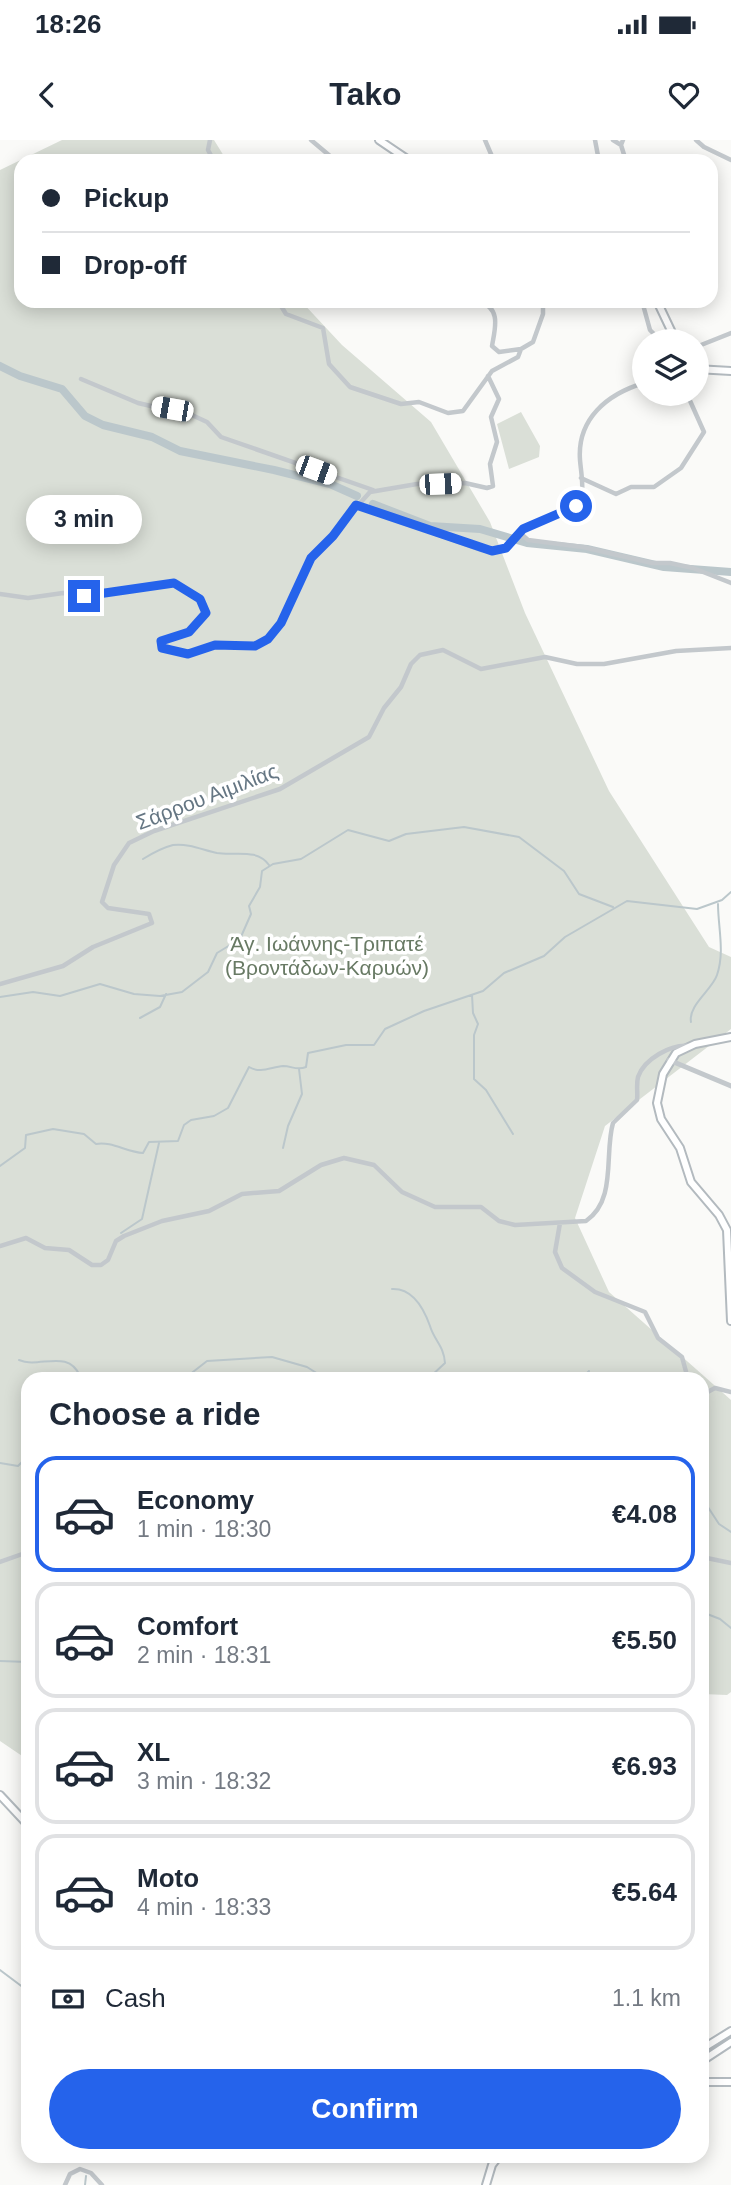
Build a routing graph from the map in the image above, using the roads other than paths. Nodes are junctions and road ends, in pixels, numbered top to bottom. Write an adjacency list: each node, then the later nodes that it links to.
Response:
1 (379, 140): 7 (main road)
2 (613, 140): 5 (street)
3 (696, 140): 8 (street)
4 (311, 141): 6 (street)
5 (622, 143)
6 (327, 154)
7 (400, 154)
8 (731, 160)
9 (282, 308): 21 (street)
10 (489, 308): 18 (street)
11 (543, 308): 18 (street)
12 (644, 308): 14 (street)
13 (660, 308): 15 (main road)
14 (650, 329)
15 (670, 329)
16 (731, 334): 17 (street)
17 (709, 342)
18 (521, 349): 21 (street)
19 (709, 369): 20 (main road)
20 (731, 370)
21 (488, 376): 26 (street)
22 (81, 379): 26 (street)
23 (632, 389): 25 (street)
24 (692, 406): 25 (street)
25 (581, 478): 28 (street)
26 (372, 491): 27 (street)
27 (357, 503): 28 (street); 30 (street)
28 (517, 533): 29 (street)
29 (731, 583)
30 (0, 594)
31 (731, 648): 32 (street, Σάρρου Αιμιλίας)
32 (0, 985)
33 (731, 1037): 34 (main road)
34 (689, 1046): 35 (main road); 37 (street)
35 (669, 1060): 36 (street); 39 (main road)
36 (731, 1086)
37 (559, 1223): 38 (street); 40 (street)
38 (0, 1246)
39 (731, 1321)
40 (686, 1372)
41 (709, 1391): 42 (street)
42 (731, 1392)
43 (21, 1554): 45 (street)
44 (709, 1558): 46 (street)
45 (0, 1562)
46 (731, 1563)
47 (0, 1795): 48 (main road)
48 (21, 1818)
49 (731, 2031): 51 (main road)
50 (731, 2042): 52 (main road)
51 (709, 2045)
52 (709, 2056)
53 (709, 2082): 54 (main road)
54 (731, 2082)
55 (494, 2163): 58 (main road)
56 (65, 2185): 57 (street)
57 (102, 2185)
58 (486, 2185)

